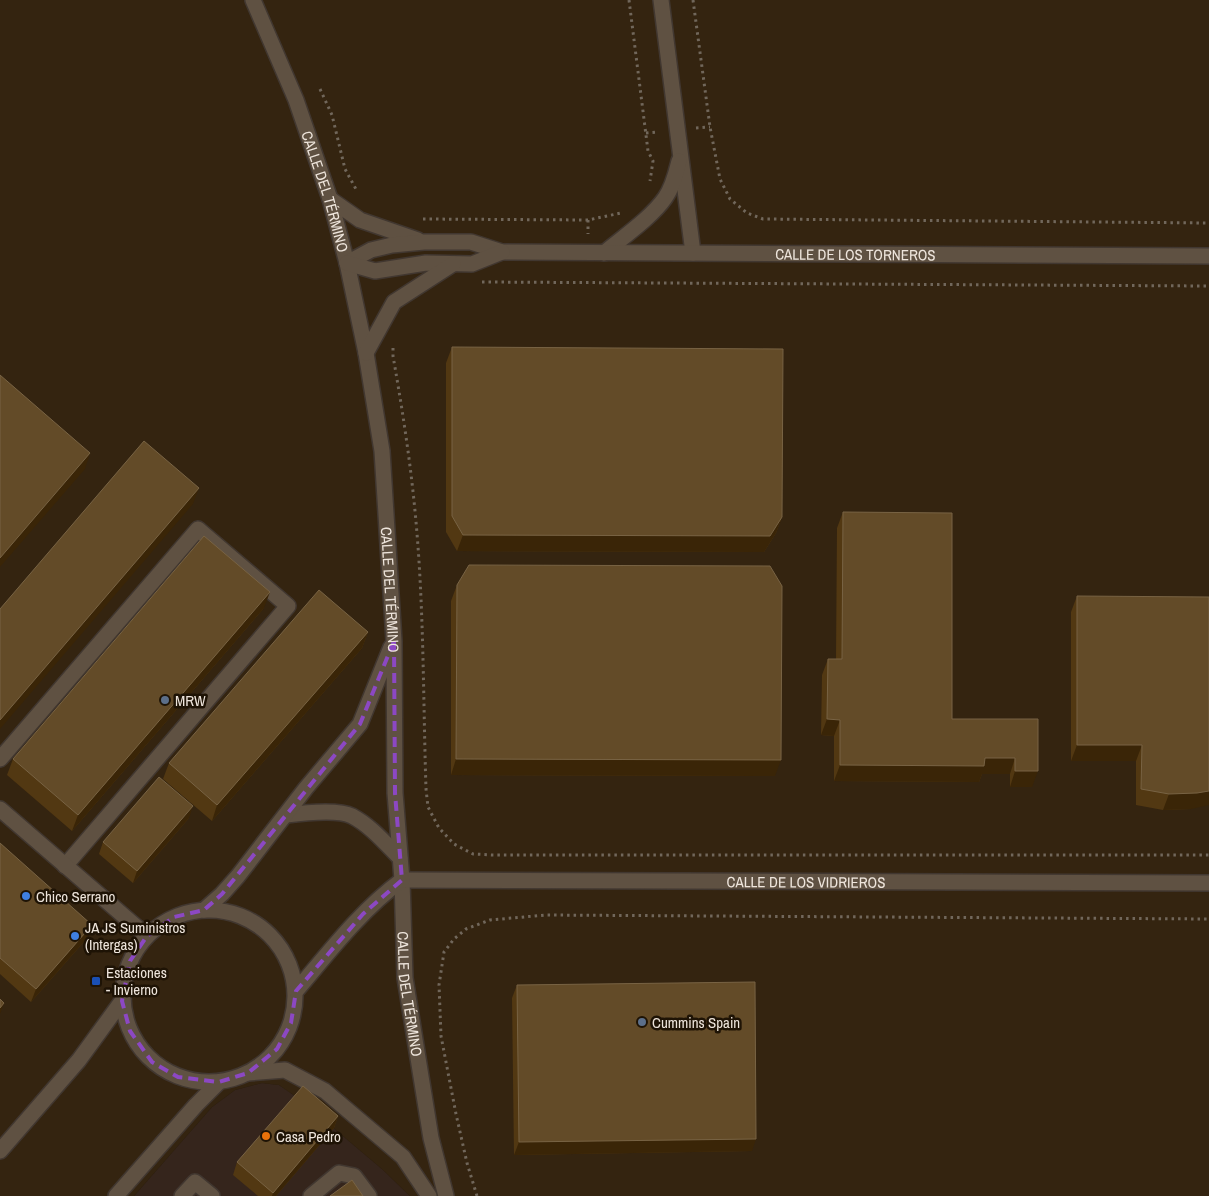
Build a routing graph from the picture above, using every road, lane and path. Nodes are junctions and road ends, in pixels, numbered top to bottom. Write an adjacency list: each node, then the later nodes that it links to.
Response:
1 (253, 0): 9 (street, CALLE DEL TÉRMINO)
2 (629, 0): 7 (path)
3 (660, 0): 6 (street)
4 (693, 0): 12 (path)
5 (320, 89): 8 (path)
6 (681, 155): 15 (street); 16 (street)
7 (646, 187)
8 (361, 195)
9 (330, 200): 13 (street, CALLE DE LOS TORNEROS); 18 (street, CALLE DEL TÉRMINO)
10 (628, 208): 11 (path)
11 (423, 219)
12 (1209, 223)
13 (424, 242): 14 (street, CALLE DE LOS TORNEROS); 18 (street, CALLE DE LOS TORNEROS)
14 (502, 252): 15 (street, CALLE DE LOS TORNEROS); 19 (street, CALLE DE LOS TORNEROS)
15 (604, 253): 16 (street, CALLE DE LOS TORNEROS)
16 (693, 254): 17 (street, CALLE DE LOS TORNEROS)
17 (1209, 256)
18 (346, 263): 19 (street, CALLE DE LOS TORNEROS); 23 (street, CALLE DEL TÉRMINO)
19 (454, 263): 23 (street, CALLE DE LOS TORNEROS)
20 (480, 282): 21 (path)
21 (1209, 286)
22 (394, 347): 28 (path)
23 (366, 353): 24 (street, CALLE DEL TÉRMINO)
24 (394, 641): 27 (street); 29 (street, CALLE DEL TÉRMINO)
25 (0, 759): 30 (street)
26 (0, 809): 30 (street)
27 (286, 814): 29 (street); 33 (street)
28 (1209, 855)
29 (400, 858): 31 (street, CALLE DEL TÉRMINO)
30 (65, 866): 35 (street)
31 (402, 880): 32 (street, CALLE DE LOS VIDRIEROS); 36 (street); 47 (street, CALLE DEL TÉRMINO)
32 (1209, 883)
33 (204, 910): 35 (street); 36 (street)
34 (1209, 919): 48 (path)
35 (147, 936): 37 (street)
36 (296, 991): 38 (street)
37 (122, 1001): 39 (street); 40 (street)
38 (248, 1073): 39 (street); 46 (street)
39 (219, 1082): 41 (street)
40 (0, 1151)
41 (116, 1196)
42 (182, 1196): 43 (street)
43 (212, 1196)
44 (311, 1196): 45 (street)
45 (369, 1196)
46 (430, 1196)
47 (446, 1196)
48 (477, 1196)

